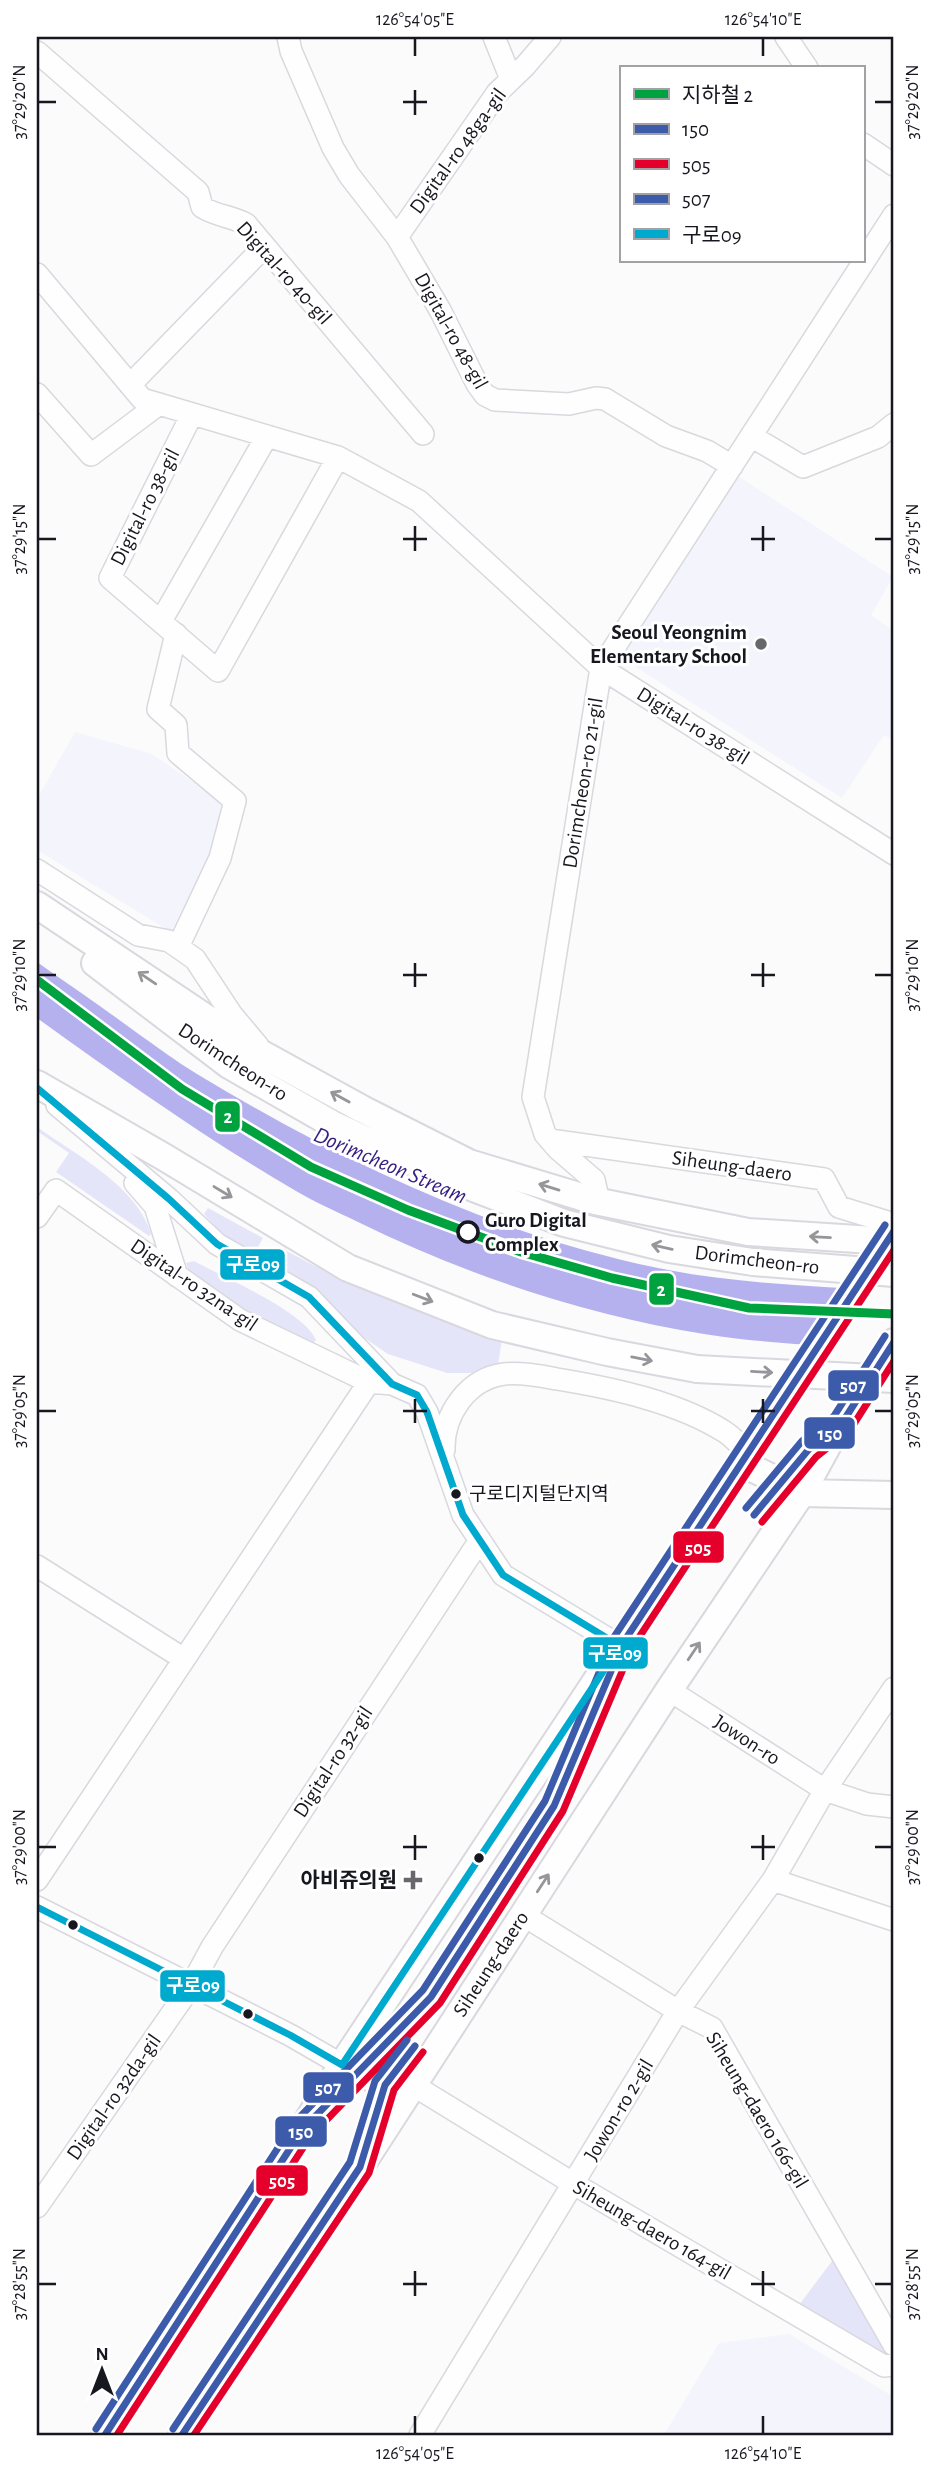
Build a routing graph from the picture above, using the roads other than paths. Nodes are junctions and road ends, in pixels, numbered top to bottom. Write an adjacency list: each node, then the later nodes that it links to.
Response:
1 (288, 37): 11 (street, Digital-ro 48-gil)
2 (494, 37): 7 (street)
3 (550, 37): 7 (street, Digital-ro 48ga-gil)
4 (786, 37): 6 (street)
5 (37, 52): 12 (street, Digital-ro 40-gil)
6 (806, 66)
7 (511, 79): 11 (street, Digital-ro 48ga-gil)
8 (864, 145): 9 (street)
9 (894, 165)
10 (894, 215): 13 (street, Dorimcheon-ro 21-gil)
11 (397, 237): 25 (street, Digital-ro 48-gil)
12 (264, 247): 16 (street); 21 (street, Digital-ro 40-gil)
13 (864, 261)
14 (864, 262): 23 (street, Dorimcheon-ro 21-gil)
15 (37, 274): 16 (street, Digital-ro 38-gil)
16 (130, 385): 18 (street, Digital-ro 38-gil)
17 (37, 394): 18 (street)
18 (159, 404): 19 (street, Digital-ro 38-gil)
19 (192, 414): 22 (street, Digital-ro 38-gil); 26 (street, Digital-ro 38-gil)
20 (894, 424): 23 (street)
21 (423, 434)
22 (267, 436): 24 (street, Digital-ro 38-gil); 26 (street)
23 (751, 436): 25 (street, Dorimcheon-ro 21-gil)
24 (338, 457): 26 (street, Digital-ro 38-gil); 27 (street, Digital-ro 38-gil)
25 (732, 466): 27 (street, Dorimcheon-ro 21-gil)
26 (168, 628): 32 (street)
27 (601, 668): 28 (street, Digital-ro 38-gil); 36 (street, Dorimcheon-ro 21-gil)
28 (894, 854)
29 (37, 870): 32 (street)
30 (37, 905): 33 (main road, one-way to 30)
31 (37, 920): 40 (main road, Dorimcheon-ro, one-way to 31, bridge)
32 (178, 947): 33 (street)
33 (266, 1056): 37 (main road, one-way to 33)
34 (37, 1086): 35 (street); 43 (main road, one-way to 43, bridge)
35 (97, 1139): 41 (street); 45 (street)
36 (550, 1140): 37 (street, Dorimcheon-ro 21-gil); 39 (street, Siheung-daero)
37 (599, 1202): 39 (main road, one-way to 37)
38 (37, 1217): 41 (street, Digital-ro 32na-gil)
39 (890, 1236): 46 (main road, bridge)
40 (894, 1273)
41 (177, 1276): 44 (street, Digital-ro 32na-gil)
42 (894, 1342): 48 (main road, Siheung-daero)
43 (894, 1379)
44 (369, 1382): 45 (street, Digital-ro 32na-gil); 53 (street)
45 (392, 1384): 47 (street, Digital-ro 32na-gil)
46 (745, 1458): 47 (street); 48 (main road); 52 (main road)
47 (444, 1459): 50 (street)
48 (802, 1493): 49 (main road); 55 (main road, Siheung-daero, one-way to 48)
49 (894, 1495)
50 (480, 1540): 52 (street); 63 (street, Digital-ro 32-gil)
51 (37, 1566): 53 (street)
52 (620, 1646): 65 (main road)
53 (184, 1659): 58 (street)
54 (894, 1688): 56 (street)
55 (668, 1689): 56 (street, Jowon-ro); 61 (main road, Siheung-daero, one-way to 55)
56 (825, 1790): 57 (street, Jowon-ro); 59 (street, Jowon-ro 2-gil)
57 (894, 1807)
58 (37, 1880)
59 (773, 1881): 62 (street); 64 (street, Jowon-ro 2-gil)
60 (37, 1907): 63 (street)
61 (523, 1915): 64 (street, Siheung-daero 166-gil); 66 (main road, Siheung-daero)
62 (894, 1920)
63 (191, 1986): 65 (street); 68 (street, Digital-ro 32da-gil)
64 (678, 2011): 67 (street, Jowon-ro 2-gil); 69 (street, Siheung-daero 166-gil)
65 (342, 2065): 66 (main road); 71 (main road)
66 (409, 2091): 67 (street, Siheung-daero 164-gil); 72 (main road, Siheung-daero)
67 (574, 2184): 70 (street, Siheung-daero 164-gil); 73 (street, Jowon-ro 2-gil)
68 (37, 2207)
69 (894, 2345)
70 (894, 2365)
71 (105, 2435)
72 (182, 2435)
73 (420, 2435)

